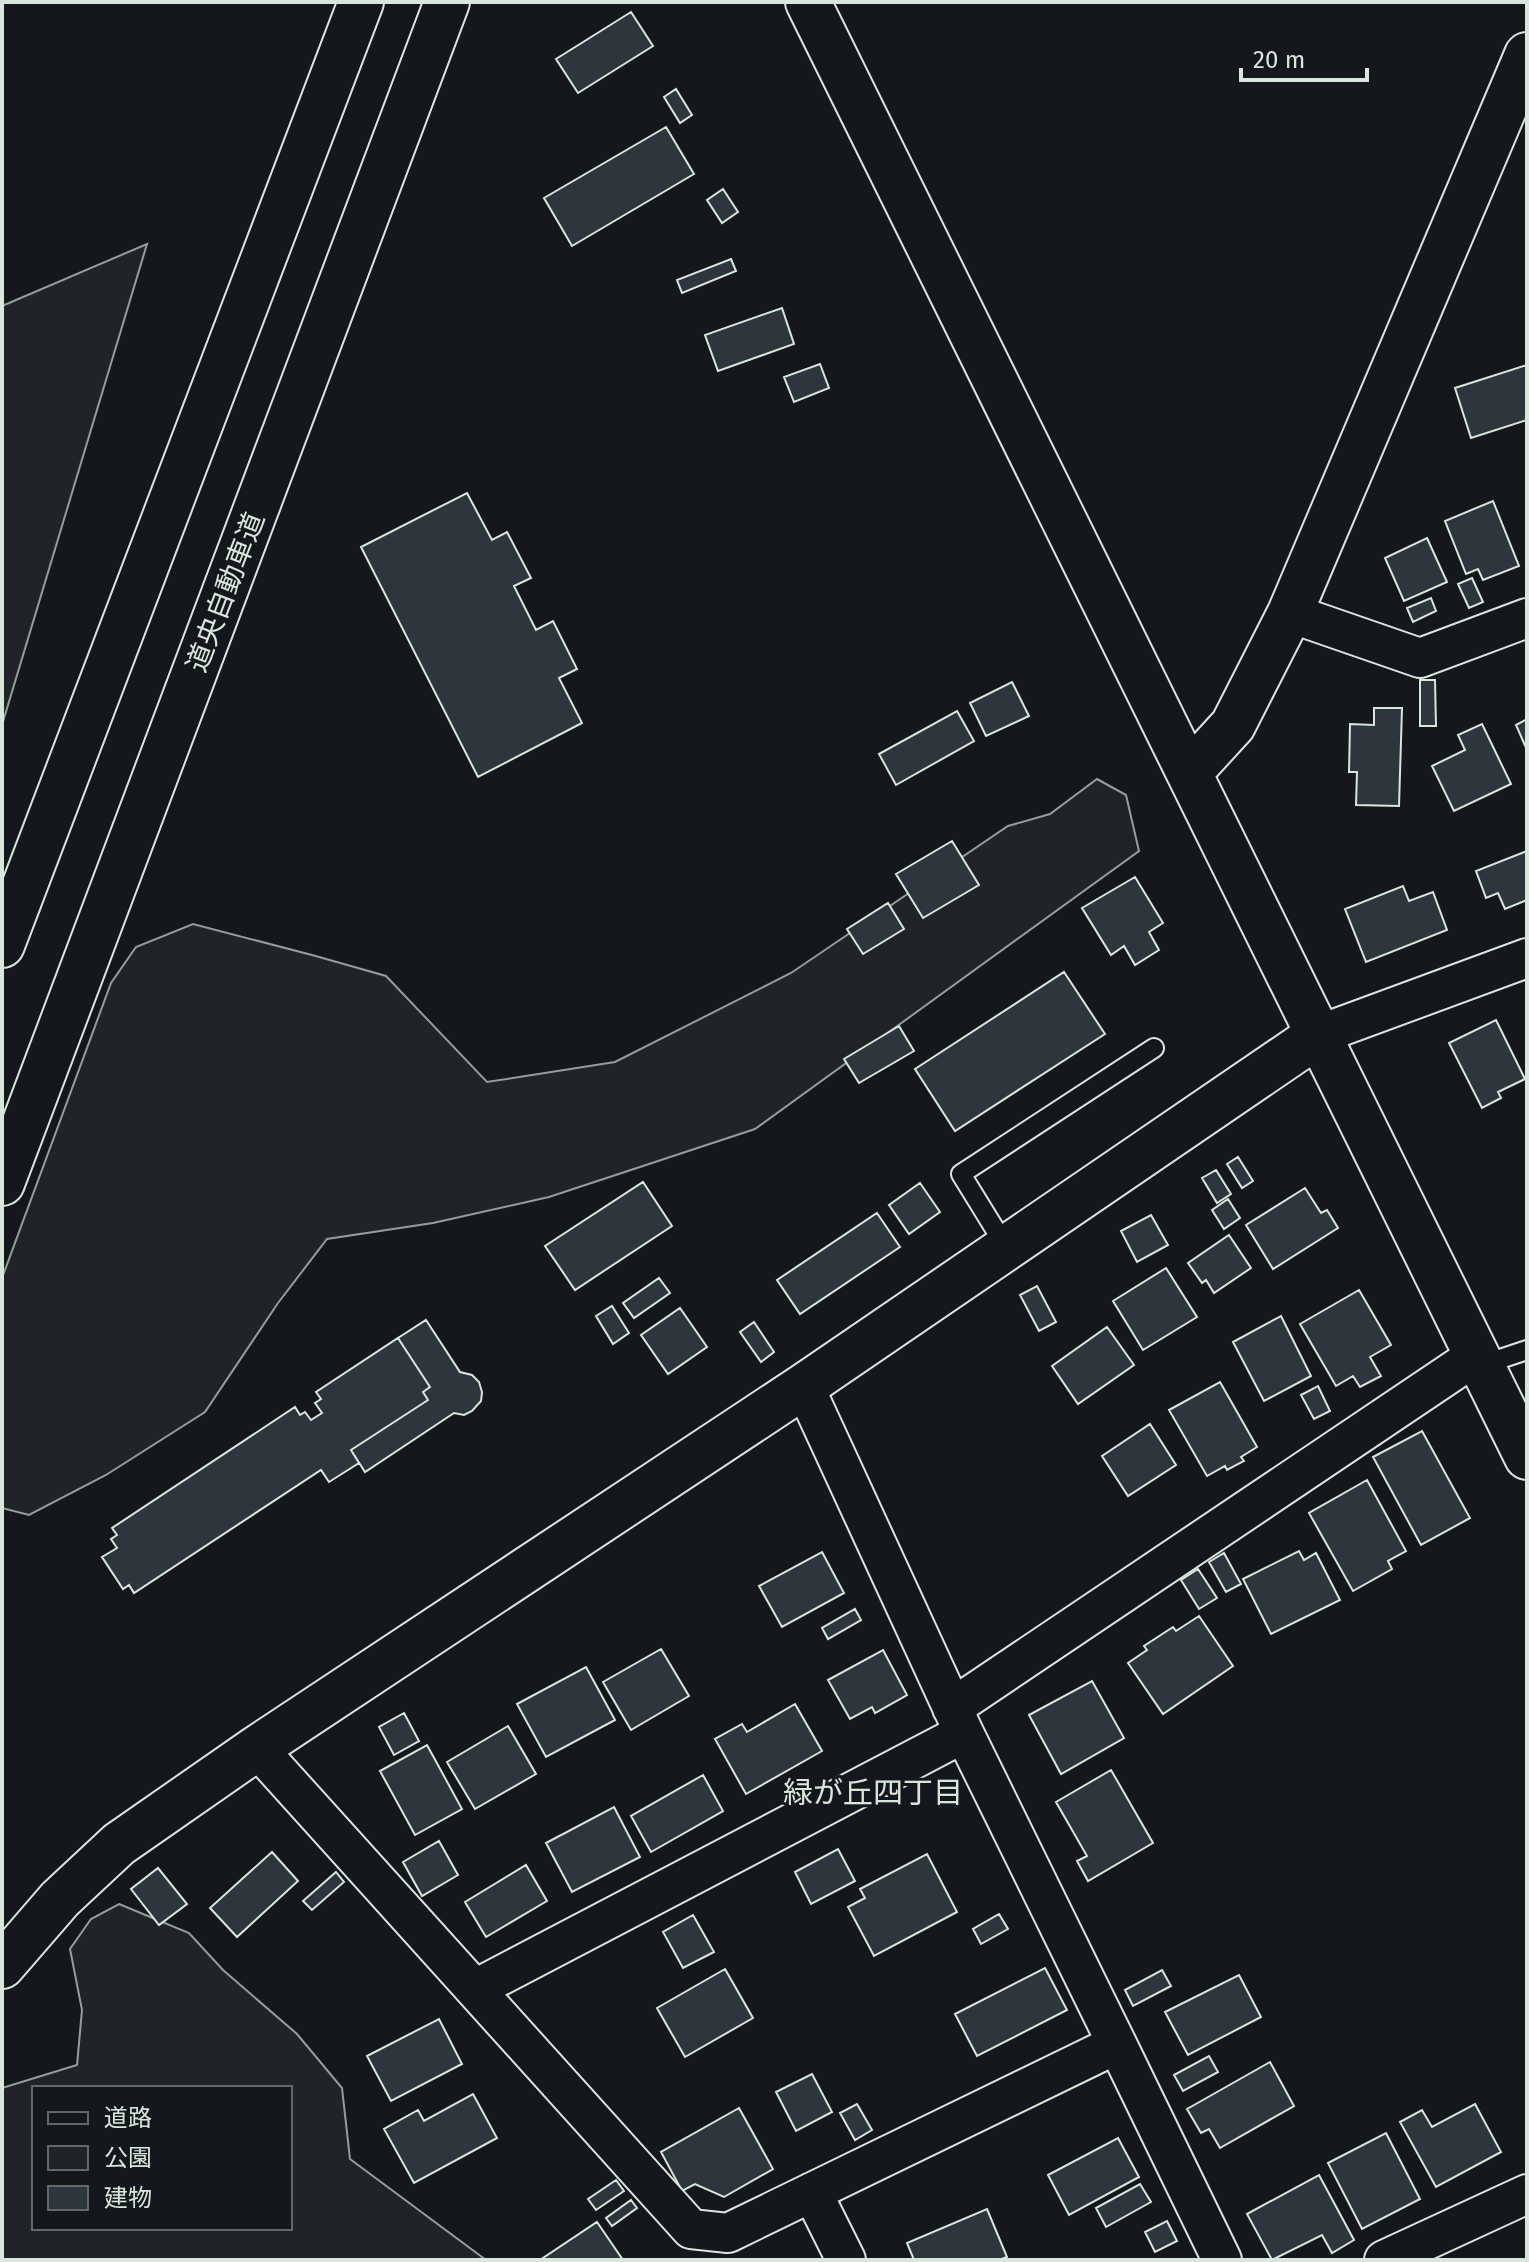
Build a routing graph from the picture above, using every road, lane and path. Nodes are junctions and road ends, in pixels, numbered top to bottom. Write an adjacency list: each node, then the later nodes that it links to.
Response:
1 (361, 2): 8 (main road)
2 (447, 2): 12 (main road, 道央自動車道)
3 (808, 2): 7 (main road)
4 (1527, 55): 5 (main road)
5 (1290, 613): 6 (street); 7 (main road)
6 (1527, 618)
7 (1190, 772): 10 (main road)
8 (2, 945)
9 (1527, 958): 10 (street)
10 (1318, 1035): 13 (main road); 15 (main road)
11 (1154, 1048): 13 (lane)
12 (2, 1183)
13 (1007, 1248): 16 (main road)
14 (1527, 1350): 15 (lane)
15 (1480, 1360): 17 (main road); 18 (street)
16 (804, 1386): 18 (street); 19 (main road)
17 (1527, 1457)
18 (958, 1720): 21 (street); 22 (street)
19 (257, 1748): 20 (main road); 21 (street)
20 (2, 1966)
21 (475, 1989): 23 (street)
22 (1117, 2044): 23 (street); 27 (street)
23 (812, 2192): 26 (street)
24 (1527, 2194): 25 (street)
25 (1428, 2251): 28 (street)
26 (846, 2260)
27 (1222, 2260)
28 (1384, 2260)

